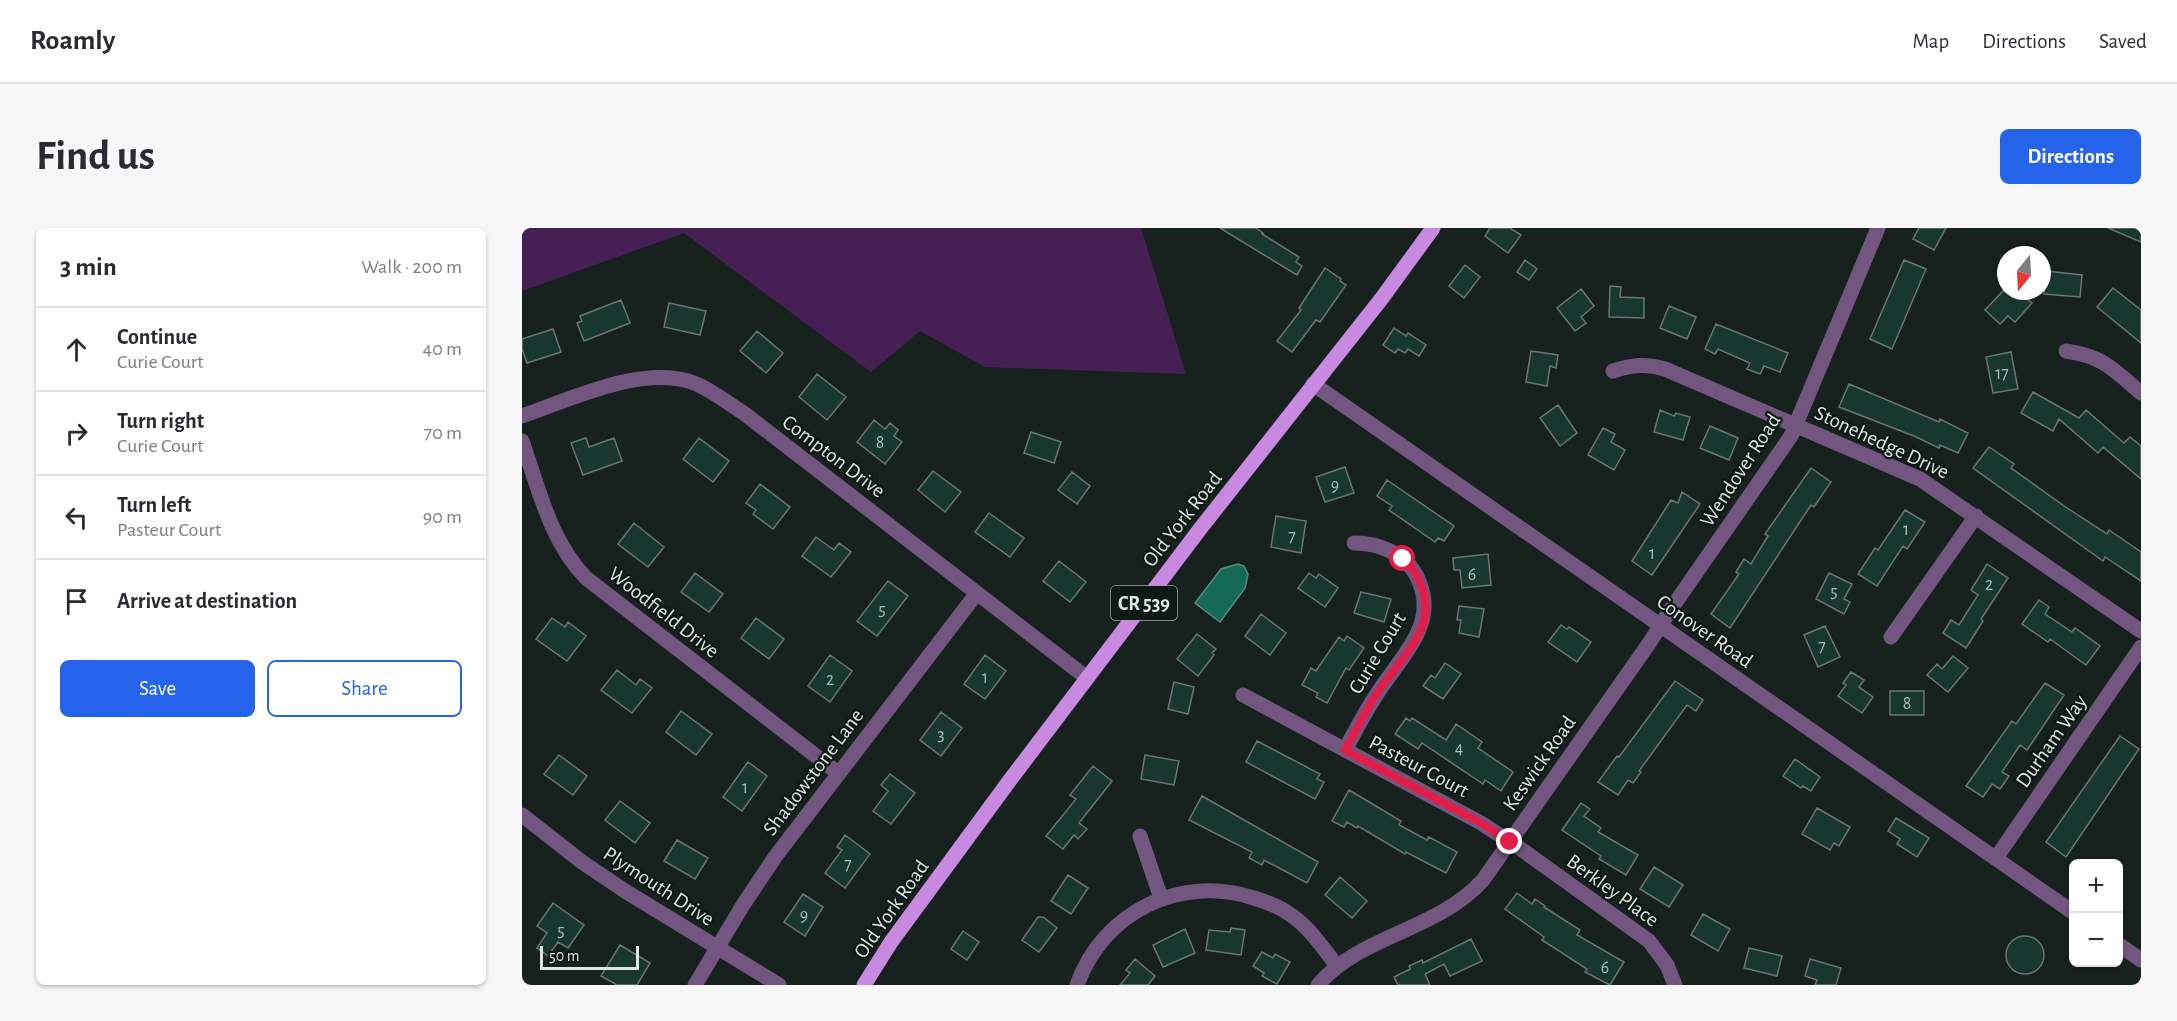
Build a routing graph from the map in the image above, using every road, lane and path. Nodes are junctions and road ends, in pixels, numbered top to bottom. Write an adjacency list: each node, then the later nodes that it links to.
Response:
1 (1432, 228): 5 (main road, Old York Road / CR 539)
2 (1878, 228): 8 (street, Wendover Road)
3 (2066, 351): 6 (street)
4 (1613, 371): 8 (street, Stonehedge Drive)
5 (1313, 384): 13 (street, Conover Road); 17 (main road, Old York Road / CR 539)
6 (2141, 393)
7 (522, 416): 12 (street, Compton Drive)
8 (1796, 425): 10 (street, Stonehedge Drive); 13 (street, Wendover Road)
9 (522, 441): 20 (street, Woodfield Drive)
10 (1976, 516): 14 (street, Stonehedge Drive); 15 (street)
11 (1354, 543): 19 (street, Curie Court)
12 (976, 593): 17 (street, Compton Drive); 20 (street, Shadowstone Lane)
13 (1660, 625): 23 (street, Keswick Road); 24 (street, Conover Road)
14 (2141, 631)
15 (1891, 637)
16 (2141, 647): 24 (street, Durham Way)
17 (1087, 678): 33 (main road, Old York Road / CR 539)
18 (1243, 695): 19 (street, Pasteur Court)
19 (1345, 750): 23 (street, Pasteur Court)
20 (838, 773): 28 (street, Shadowstone Lane)
21 (522, 815): 28 (street, Plymouth Drive)
22 (1140, 836): 25 (street)
23 (1510, 842): 30 (street, Keswick Road); 36 (street, Berkley Place)
24 (1996, 858): 26 (street, Conover Road)
25 (1161, 898): 30 (street); 34 (street)
26 (2069, 910)
27 (2123, 947): 29 (street)
28 (717, 948): 31 (street, Shadowstone Lane); 32 (street, Plymouth Drive)
29 (2141, 960)
30 (1337, 966): 35 (street, Keswick Road)
31 (695, 985)
32 (779, 985)
33 (864, 985)
34 (1077, 985)
35 (1318, 985)
36 (1675, 985)

